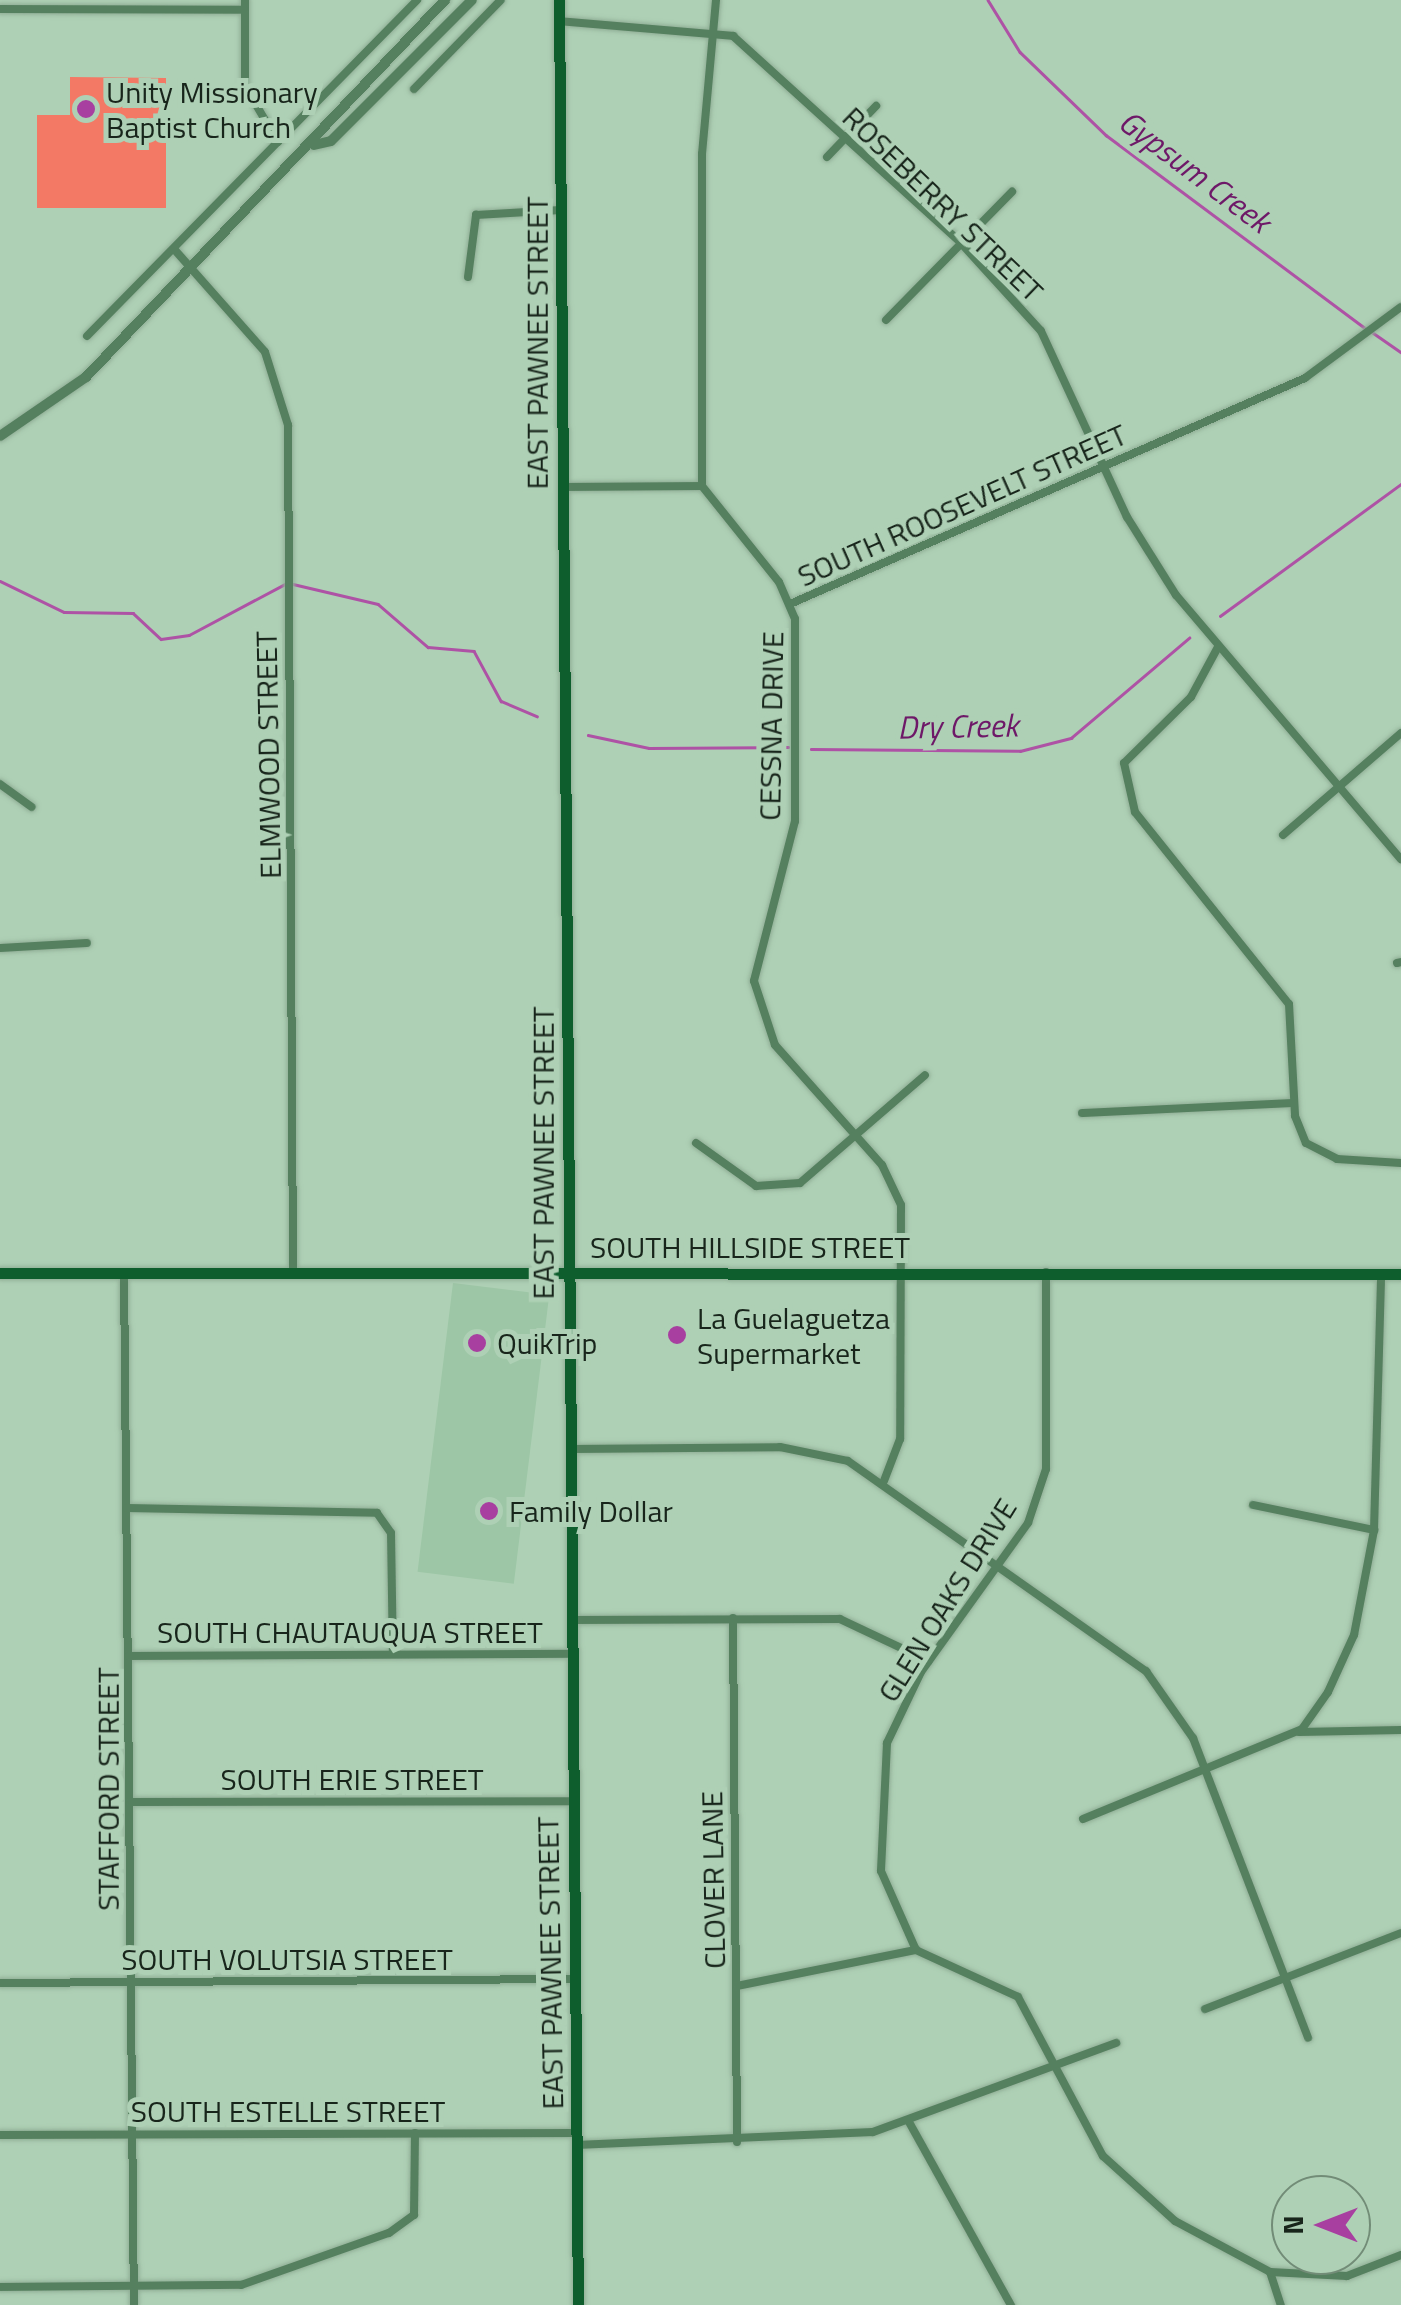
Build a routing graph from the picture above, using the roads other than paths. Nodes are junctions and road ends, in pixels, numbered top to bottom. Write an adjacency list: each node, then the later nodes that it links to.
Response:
1 (417, 0): 14 (street)
2 (445, 0): 15 (street)
3 (472, 0): 15 (street)
4 (501, 0): 11 (street)
5 (559, 0): 9 (main road, EAST PAWNEE STREET)
6 (716, 0): 10 (street)
7 (245, 5): 8 (street); 14 (street)
8 (0, 8)
9 (559, 21): 10 (street, ROSEBERRY STREET); 18 (main road, EAST PAWNEE STREET)
10 (712, 29): 13 (street, ROSEBERRY STREET); 28 (street)
11 (414, 89)
12 (876, 106): 13 (street)
13 (845, 138): 16 (street); 19 (street, ROSEBERRY STREET)
14 (278, 142): 20 (street)
15 (314, 145): 21 (street)
16 (826, 157)
17 (1012, 192): 19 (street)
18 (562, 210): 22 (street); 29 (main road, EAST PAWNEE STREET)
19 (960, 242): 24 (street); 27 (street, ROSEBERRY STREET)
20 (174, 249): 21 (street, ELMWOOD STREET); 25 (street)
21 (194, 268): 26 (street); 48 (street, ELMWOOD STREET)
22 (468, 277)
23 (1401, 307): 27 (street, SOUTH ROOSEVELT STREET)
24 (886, 320)
25 (87, 336)
26 (0, 436)
27 (1105, 466): 30 (street, SOUTH ROOSEVELT STREET); 31 (street, ROSEBERRY STREET)
28 (702, 486): 29 (street); 30 (street, SOUTH ROOSEVELT STREET)
29 (564, 488): 49 (main road, EAST PAWNEE STREET)
30 (790, 604): 43 (street, CESSNA DRIVE)
31 (1218, 648): 34 (street, ROSEBERRY STREET); 41 (street)
32 (1401, 733): 34 (street)
33 (0, 784): 35 (street)
34 (1338, 787): 36 (street); 37 (street, ROSEBERRY STREET)
35 (32, 807)
36 (1283, 836)
37 (1401, 860)
38 (87, 944): 39 (street)
39 (0, 948)
40 (925, 1075): 43 (street)
41 (1294, 1103): 42 (street); 45 (street)
42 (1082, 1113)
43 (857, 1136): 44 (street); 51 (street, CESSNA DRIVE)
44 (696, 1144)
45 (1401, 1163)
46 (0, 1272): 47 (main road, SOUTH HILLSIDE STREET)
47 (124, 1272): 48 (main road, SOUTH HILLSIDE STREET); 57 (street, STAFFORD STREET)
48 (293, 1272): 49 (main road, SOUTH HILLSIDE STREET)
49 (568, 1272): 51 (main road, SOUTH HILLSIDE STREET); 54 (main road, EAST PAWNEE STREET)
50 (1046, 1272): 51 (main road, SOUTH HILLSIDE STREET); 52 (main road, SOUTH HILLSIDE STREET); 59 (street, GLEN OAKS DRIVE)
51 (901, 1273): 55 (street, CESSNA DRIVE)
52 (1381, 1274): 53 (main road, SOUTH HILLSIDE STREET); 58 (street)
53 (1401, 1274)
54 (571, 1449): 55 (street); 61 (main road, EAST PAWNEE STREET)
55 (884, 1481): 59 (street)
56 (1253, 1505): 58 (street)
57 (128, 1508): 62 (street); 64 (street, STAFFORD STREET)
58 (1374, 1530): 67 (street)
59 (1002, 1564): 65 (street, GLEN OAKS DRIVE); 68 (street)
60 (733, 1618): 61 (street); 65 (street); 78 (street, CLOVER LANE)
61 (572, 1620): 63 (main road, EAST PAWNEE STREET)
62 (392, 1654): 63 (street, SOUTH CHAUTAUQUA STREET); 64 (street, SOUTH CHAUTAUQUA STREET)
63 (572, 1654): 69 (main road, EAST PAWNEE STREET)
64 (129, 1656): 70 (street, STAFFORD STREET)
65 (929, 1661): 73 (street, GLEN OAKS DRIVE)
66 (1401, 1730): 67 (street)
67 (1295, 1733): 68 (street)
68 (1206, 1773): 71 (street); 74 (street)
69 (573, 1801): 70 (street, SOUTH ERIE STREET); 75 (main road, EAST PAWNEE STREET)
70 (130, 1802): 76 (street, STAFFORD STREET)
71 (1082, 1819)
72 (1401, 1933): 74 (street)
73 (916, 1950): 78 (street); 82 (street)
74 (1284, 1977): 79 (street); 80 (street)
75 (574, 1979): 76 (street, SOUTH VOLUTSIA STREET); 87 (main road, EAST PAWNEE STREET)
76 (132, 1982): 77 (street, SOUTH VOLUTSIA STREET); 85 (street, STAFFORD STREET)
77 (0, 1983)
78 (737, 1986): 88 (street, CLOVER LANE)
79 (1205, 2009)
80 (1308, 2038)
81 (1116, 2042): 82 (street, SOUTH ESTELLE STREET)
82 (1056, 2064): 83 (street, SOUTH ESTELLE STREET); 90 (street)
83 (909, 2122): 88 (street, SOUTH ESTELLE STREET); 95 (street)
84 (416, 2133): 85 (street, SOUTH ESTELLE STREET); 87 (street, SOUTH ESTELLE STREET); 91 (street)
85 (133, 2134): 86 (street, SOUTH ESTELLE STREET); 91 (street, STAFFORD STREET)
86 (0, 2135)
87 (576, 2139): 88 (street, SOUTH ESTELLE STREET); 94 (main road, EAST PAWNEE STREET)
88 (737, 2142)
89 (1401, 2255): 90 (street)
90 (1270, 2272): 96 (street)
91 (134, 2287): 92 (street); 93 (street, STAFFORD STREET)
92 (0, 2288)
93 (134, 2305)
94 (578, 2305)
95 (1011, 2305)
96 (1281, 2305)

